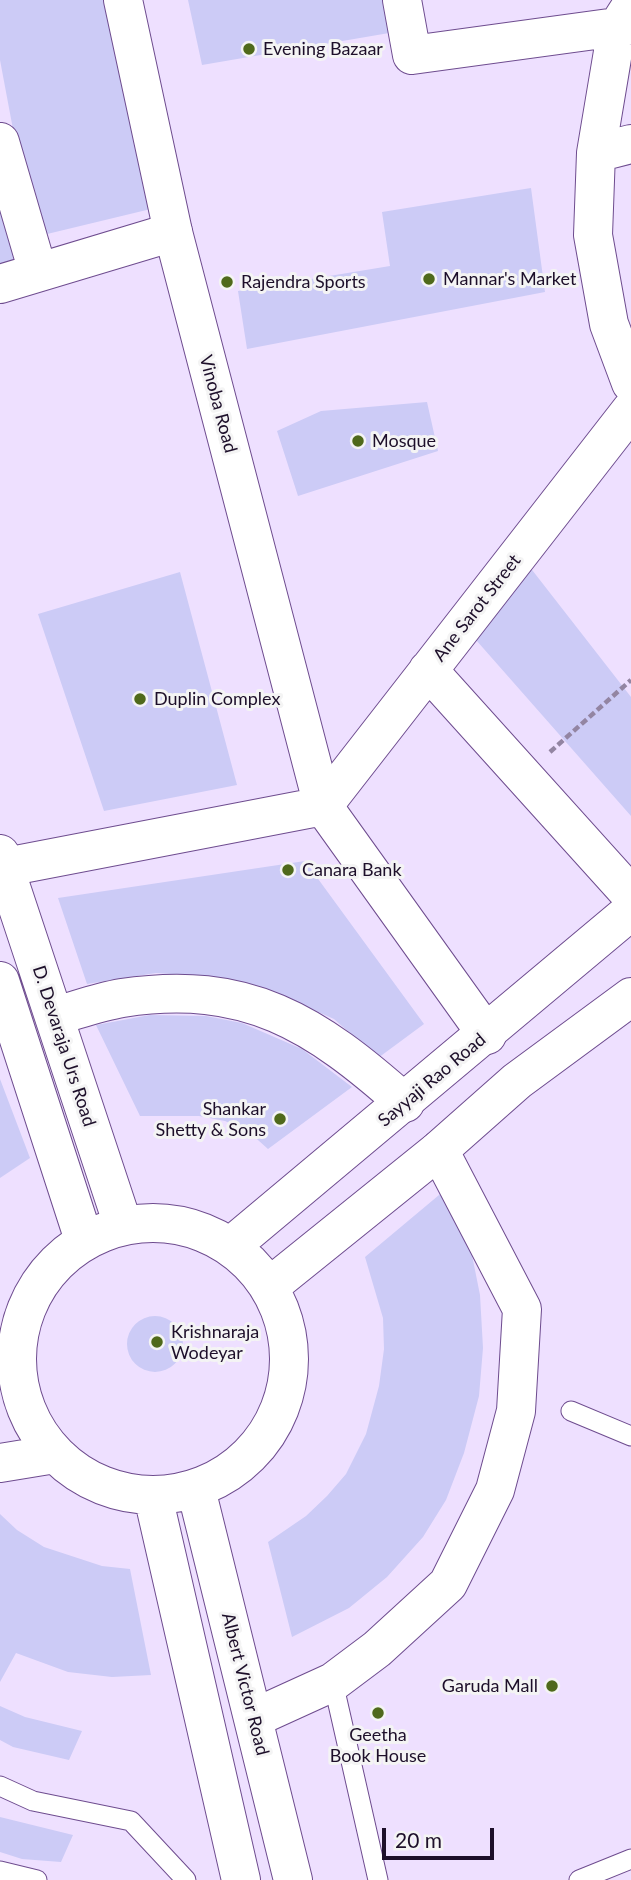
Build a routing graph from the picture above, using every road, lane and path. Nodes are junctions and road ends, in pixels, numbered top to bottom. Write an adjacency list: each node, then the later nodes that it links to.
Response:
1 (122, 0): 6 (street, Vinoba Road)
2 (402, 0): 3 (street)
3 (623, 15): 5 (street)
4 (0, 142): 7 (street)
5 (614, 148): 9 (street)
6 (173, 232): 7 (street); 14 (street, Vinoba Road)
7 (38, 272): 8 (street)
8 (0, 284)
9 (631, 383)
10 (631, 410): 11 (street, Ane Sarot Street)
11 (428, 670): 13 (street); 14 (street, Ane Sarot Street)
12 (631, 680): 13 (path)
13 (524, 776): 16 (street)
14 (323, 806): 15 (street); 22 (street)
15 (3, 860): 20 (street, D. Devaraja Urs Road)
16 (631, 895)
17 (631, 911): 22 (street, Sayyaji Rao Road)
18 (0, 981): 21 (street)
19 (631, 997): 24 (street)
20 (55, 1016): 23 (street); 25 (street, D. Devaraja Urs Road)
21 (8, 1035): 26 (street)
22 (486, 1035): 23 (street, Sayyaji Rao Road)
23 (405, 1103): 27 (street, Sayyaji Rao Road)
24 (439, 1150): 28 (street); 36 (street)
25 (122, 1224): 26 (street); 27 (street)
26 (84, 1240): 30 (street)
27 (231, 1246): 28 (street)
28 (269, 1287): 34 (street)
29 (571, 1411): 31 (lane)
30 (14, 1419): 32 (street)
31 (631, 1436)
32 (55, 1454): 33 (street); 35 (street)
33 (0, 1463)
34 (196, 1489): 35 (street); 37 (street, Albert Victor Road)
35 (153, 1496): 43 (street)
36 (333, 1682): 37 (street); 45 (lane)
37 (254, 1718): 44 (street, Albert Victor Road)
38 (0, 1786): 42 (lane)
39 (631, 1860): 46 (lane)
40 (0, 1871): 41 (lane)
41 (37, 1880)
42 (186, 1880)
43 (241, 1880)
44 (293, 1880)
45 (378, 1880)
46 (579, 1880)

